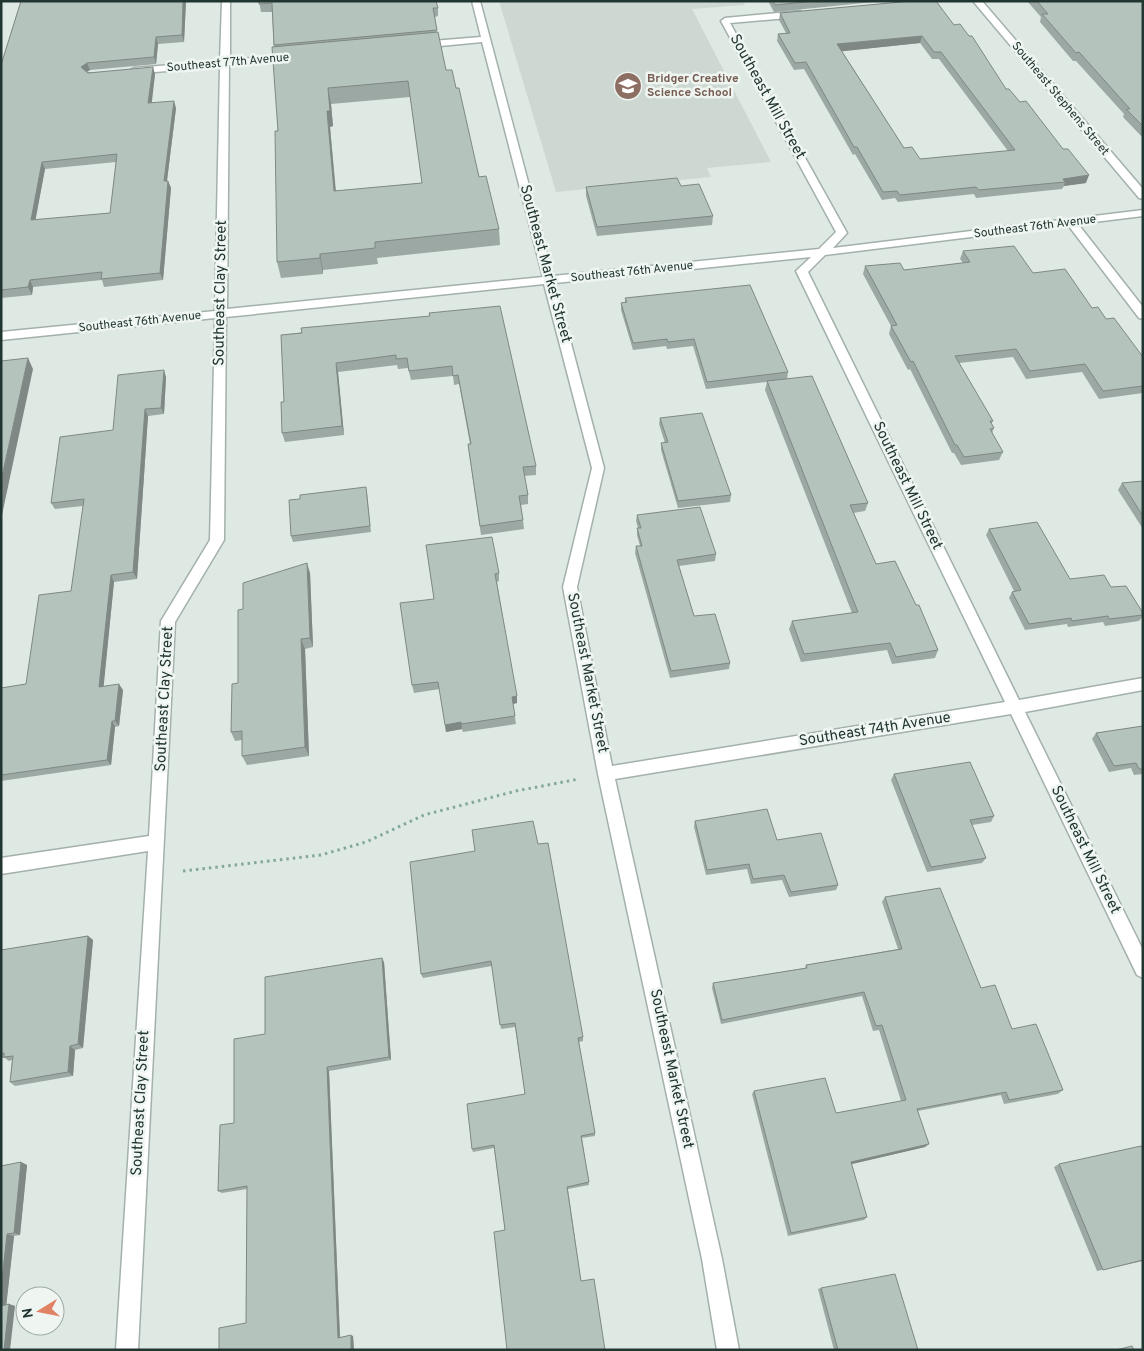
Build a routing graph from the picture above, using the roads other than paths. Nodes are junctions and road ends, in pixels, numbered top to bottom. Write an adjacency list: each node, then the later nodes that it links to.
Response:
1 (226, 1): 8 (street, Southeast Clay Street)
2 (476, 1): 5 (street, Southeast Market Street)
3 (977, 1): 10 (street, Southeast Stephens Street)
4 (813, 12): 13 (street, Southeast Mill Street)
5 (486, 39): 6 (street); 14 (street, Southeast Market Street)
6 (409, 46)
7 (303, 56): 8 (street, Southeast 77th Avenue)
8 (226, 63): 9 (street, Southeast 77th Avenue); 15 (street, Southeast Clay Street)
9 (129, 72)
10 (1143, 196)
11 (1143, 213): 12 (street, Southeast 76th Avenue)
12 (1072, 223): 13 (street, Southeast 76th Avenue); 16 (street)
13 (823, 252): 14 (street, Southeast 76th Avenue); 19 (street, Southeast Mill Street)
14 (549, 280): 15 (street, Southeast 76th Avenue); 20 (street, Southeast Market Street)
15 (221, 314): 17 (street, Southeast 76th Avenue); 21 (street, Southeast Clay Street)
16 (1143, 315)
17 (1, 336)
18 (1143, 684): 19 (street, Southeast 74th Avenue)
19 (1016, 707): 20 (street, Southeast 74th Avenue); 23 (street, Southeast Mill Street)
20 (606, 774): 25 (street, Southeast Market Street)
21 (157, 842): 22 (street); 24 (street, Southeast Clay Street)
22 (1, 866)
23 (1143, 969)
24 (127, 1350)
25 (728, 1350)

